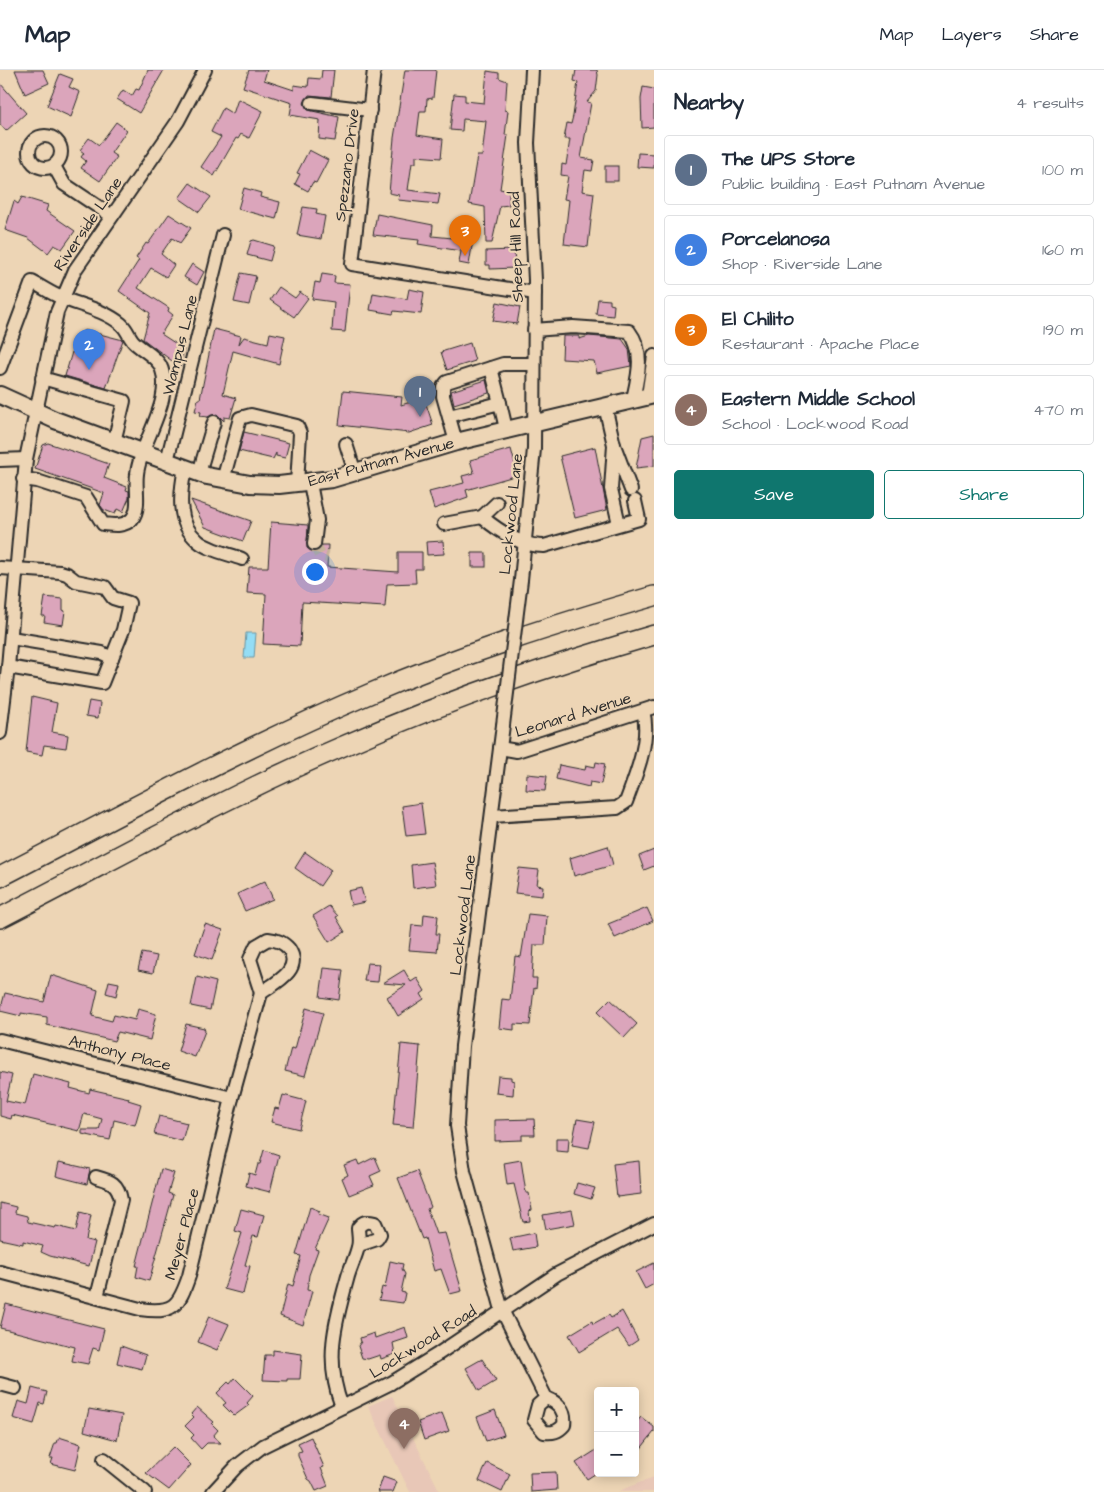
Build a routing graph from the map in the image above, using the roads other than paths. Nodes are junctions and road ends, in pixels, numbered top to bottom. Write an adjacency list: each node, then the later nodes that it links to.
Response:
1 (205, 70): 7 (street, Riverside Lane)
2 (374, 70): 5 (street, Spezzano Drive)
3 (532, 70): 9 (street, Sheep Hill Road)
4 (312, 103): 5 (street)
5 (370, 110): 9 (street, Spezzano Drive)
6 (54, 166): 7 (street)
7 (112, 216): 10 (street, Riverside Lane)
8 (223, 236): 33 (street, Wampus Lane)
9 (535, 293): 11 (street, Sheep Hill Road)
10 (62, 298): 14 (street); 16 (street, Riverside Lane); 30 (street)
11 (534, 330): 13 (street, Sheep Hill Road); 18 (street)
12 (654, 356): 18 (street)
13 (533, 364): 15 (street); 24 (street, Sheep Hill Road)
14 (1, 366)
15 (491, 368): 19 (street); 22 (street)
16 (42, 378): 21 (street, Riverside Lane); 26 (street)
17 (0, 395): 21 (main road, East Putnam Avenue)
18 (645, 397): 20 (main road, East Putnam Avenue)
19 (500, 403): 22 (street); 25 (street)
20 (604, 406): 24 (main road, East Putnam Avenue); 29 (street)
21 (36, 411): 26 (main road, East Putnam Avenue); 31 (street, Riverside Lane)
22 (449, 416): 27 (street)
23 (214, 422): 34 (street)
24 (534, 423): 25 (main road, East Putnam Avenue); 43 (street, Lockwood Lane)
25 (506, 429): 27 (main road, East Putnam Avenue)
26 (114, 442): 30 (main road, East Putnam Avenue)
27 (456, 442): 35 (main road, East Putnam Avenue)
28 (346, 444): 35 (street)
29 (614, 445): 42 (street); 42 (street)
30 (144, 453): 33 (main road, East Putnam Avenue); 36 (street)
31 (26, 459): 32 (street); 36 (street, Riverside Lane)
32 (0, 460)
33 (167, 461): 34 (main road, East Putnam Avenue)
34 (192, 471): 37 (main road, East Putnam Avenue); 45 (street)
35 (356, 473): 38 (main road, East Putnam Avenue)
36 (23, 479): 47 (street, Riverside Lane)
37 (223, 480): 38 (main road, East Putnam Avenue); 38 (street)
38 (304, 484): 44 (street)
39 (497, 503): 40 (street)
40 (482, 517): 41 (street); 43 (street)
41 (444, 524)
42 (619, 524): 43 (street)
43 (525, 542): 56 (street, Lockwood Lane, bridge)
44 (314, 544)
45 (242, 558)
46 (0, 568): 47 (street)
47 (16, 569): 50 (street, Riverside Lane); 51 (street)
48 (654, 596): 58 (highway)
49 (654, 635): 59 (highway)
50 (11, 638): 51 (street); 52 (street, Riverside Lane)
51 (112, 658): 52 (street)
52 (8, 667): 53 (street, Riverside Lane)
53 (2, 701): 55 (street, Riverside Lane)
54 (648, 709): 56 (street, Leonard Avenue); 57 (street)
55 (0, 728)
56 (500, 748): 57 (street, Lockwood Lane)
57 (492, 816): 68 (street, Lockwood Lane)
58 (0, 877)
59 (0, 918)
60 (261, 993): 62 (street, Meyer Place)
61 (0, 1040): 62 (street, Anthony Place)
62 (232, 1098): 67 (street, Meyer Place)
63 (96, 1177): 67 (street)
64 (654, 1224): 68 (street, Lockwood Road)
65 (359, 1245): 72 (street)
66 (0, 1272): 67 (street, Meyer Place)
67 (97, 1297)
68 (502, 1310): 71 (street, Lockwood Lane); 72 (street, Lockwood Road)
69 (0, 1384): 70 (street)
70 (15, 1388)
71 (546, 1398)
72 (342, 1407): 75 (street, Lockwood Road)
73 (104, 1459): 74 (street)
74 (145, 1492)
75 (213, 1492)

